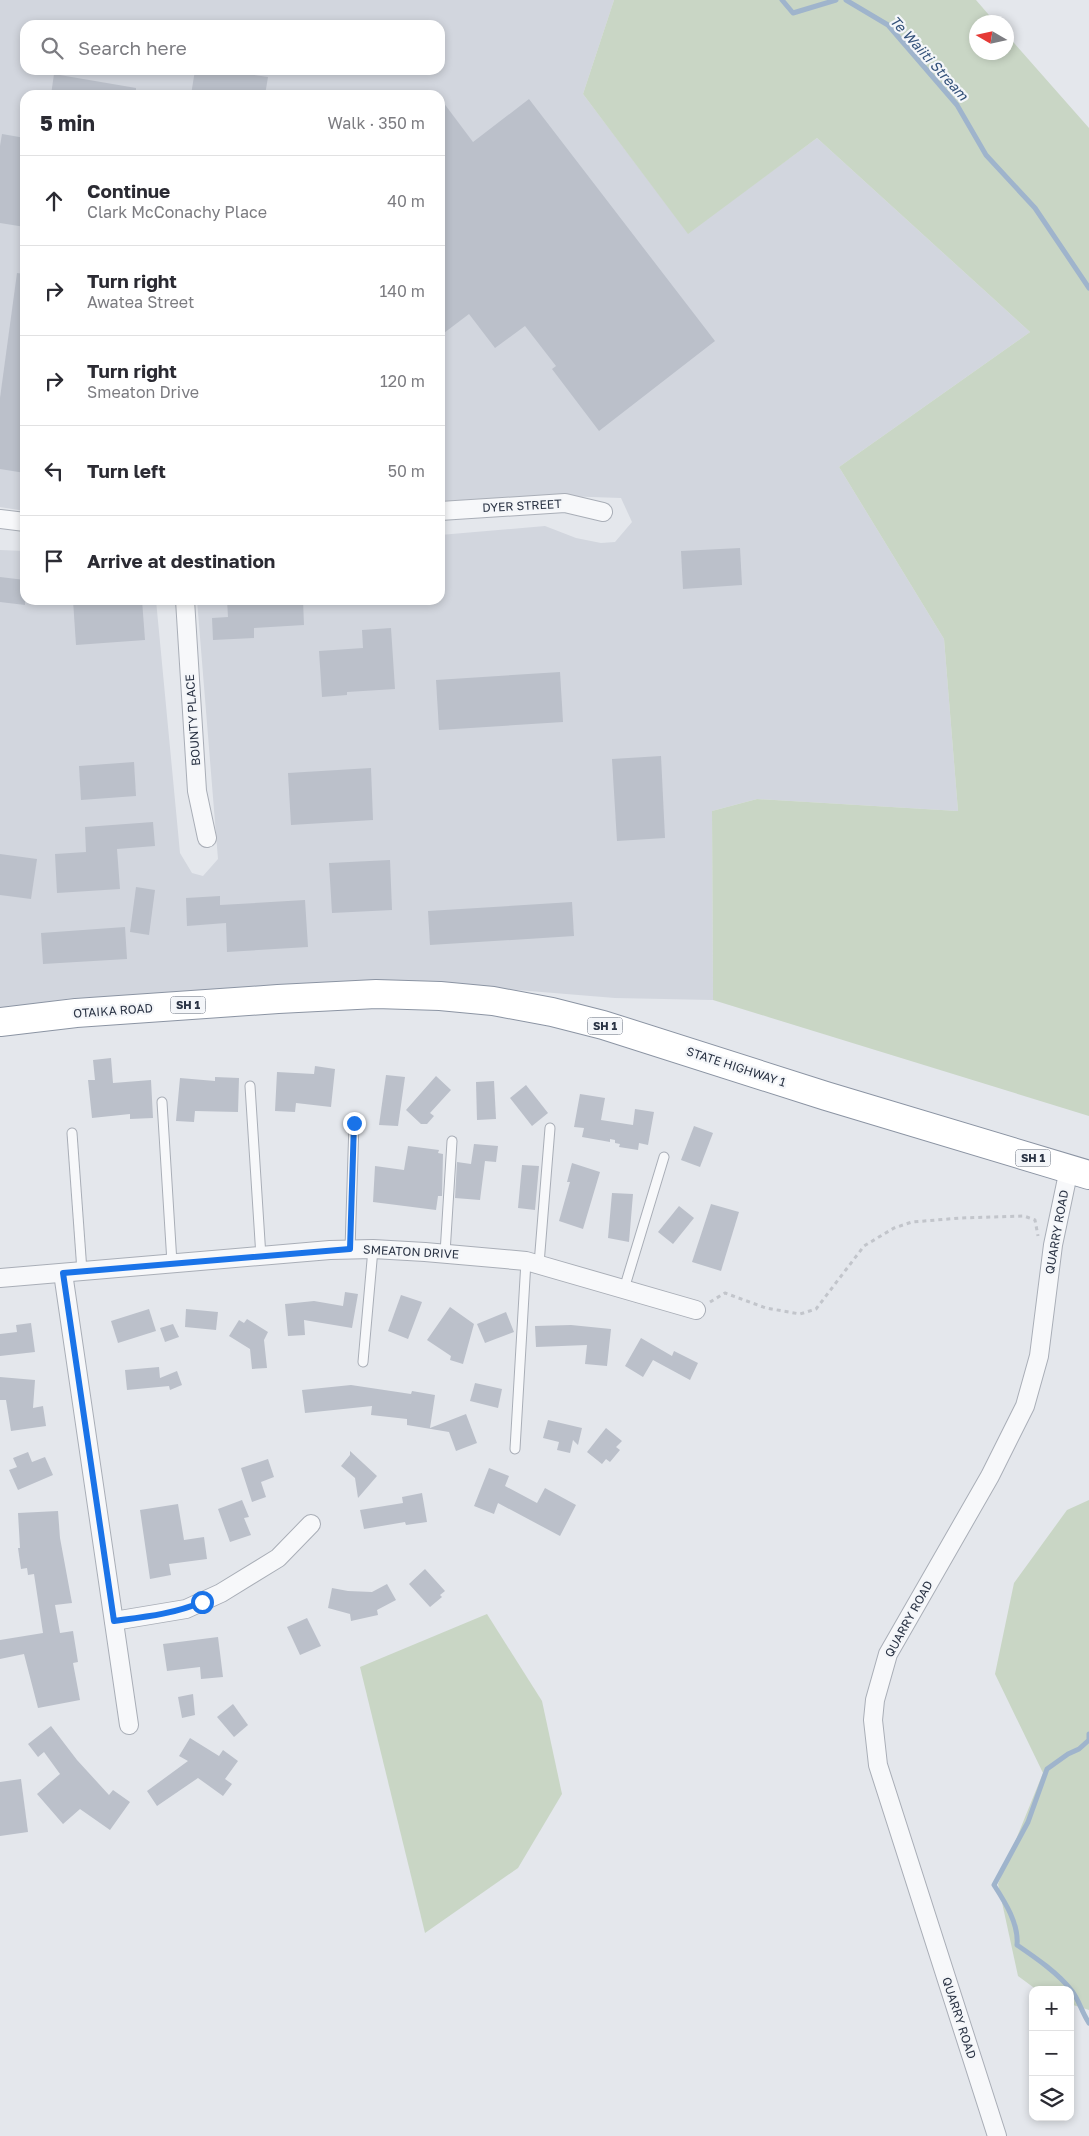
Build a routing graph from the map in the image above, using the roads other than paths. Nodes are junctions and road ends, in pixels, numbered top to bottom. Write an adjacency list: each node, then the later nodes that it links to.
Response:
1 (445, 511): 2 (street, DYER STREET)
2 (603, 512)
3 (0, 519): 4 (street)
4 (20, 521)
5 (185, 605): 6 (street, BOUNTY PLACE)
6 (207, 838)
7 (376, 994): 8 (highway, OTAIKA ROAD / SH 1); 16 (highway, STATE HIGHWAY 1 / SH 1)
8 (0, 1022)
9 (250, 1086): 20 (lane)
10 (162, 1102): 22 (lane)
11 (354, 1123): 17 (lane)
12 (550, 1128): 21 (lane)
13 (72, 1133): 23 (lane)
14 (452, 1142): 19 (lane)
15 (664, 1158): 26 (lane)
16 (1079, 1172): 33 (street, QUARRY ROAD)
17 (350, 1249): 18 (street, SMEATON DRIVE); 20 (street, SMEATON DRIVE)
18 (373, 1249): 19 (street, SMEATON DRIVE); 28 (lane)
19 (445, 1253): 21 (street, SMEATON DRIVE)
20 (261, 1257): 22 (street, SMEATON DRIVE)
21 (532, 1262): 26 (street, SMEATON DRIVE); 29 (lane)
22 (172, 1263): 23 (street, SMEATON DRIVE)
23 (82, 1271): 24 (street, SMEATON DRIVE)
24 (63, 1273): 25 (street, SMEATON DRIVE); 31 (street)
25 (0, 1278)
26 (624, 1289): 27 (street, SMEATON DRIVE)
27 (696, 1310)
28 (363, 1362)
29 (516, 1448)
30 (311, 1524): 31 (street)
31 (114, 1621): 32 (street)
32 (129, 1725)
33 (997, 2136)

